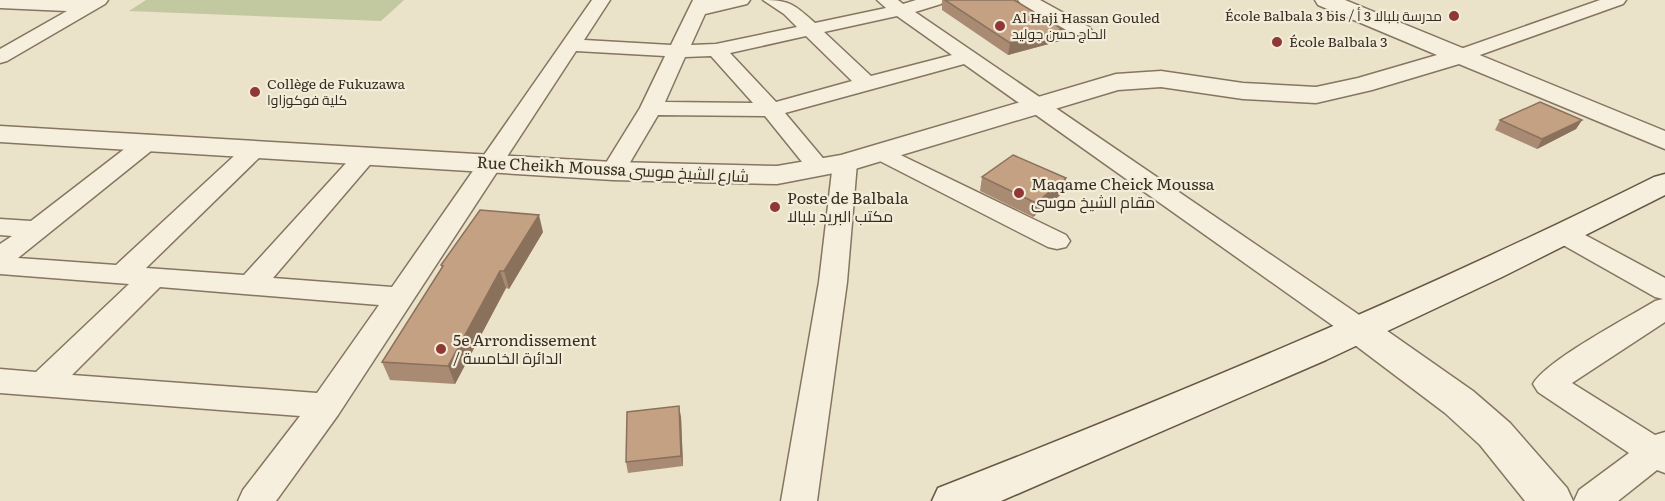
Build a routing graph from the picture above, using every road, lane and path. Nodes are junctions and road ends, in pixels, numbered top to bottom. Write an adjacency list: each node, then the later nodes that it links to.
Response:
1 (601, 0): 16 (street)
2 (741, 0): 10 (street)
3 (772, 0): 12 (street)
4 (935, 0): 11 (street)
5 (1027, 0): 13 (street)
6 (1326, 0): 19 (street)
7 (1617, 0): 19 (street)
8 (0, 3): 9 (street)
9 (93, 3): 15 (street)
10 (699, 5): 18 (street)
11 (894, 5): 12 (street); 21 (street)
12 (809, 30): 17 (street); 22 (street)
13 (1082, 31)
14 (0, 35): 15 (street)
15 (34, 38): 20 (street)
16 (571, 45): 18 (street); 32 (street)
17 (716, 50): 18 (street); 25 (street)
18 (677, 51): 24 (street)
19 (1459, 56): 23 (street, Rue Cheikh Moussa شارع الشيخ موسى); 27 (street)
20 (0, 57)
21 (967, 57): 22 (street); 23 (street)
22 (866, 83): 25 (street)
23 (1040, 107): 30 (street, Rue Cheikh Moussa شارع الشيخ موسى); 48 (street)
24 (651, 108): 25 (street); 34 (street)
25 (771, 110): 33 (street)
26 (0, 134): 28 (street, Rue Cheikh Moussa شارع الشيخ موسى)
27 (1665, 141)
28 (148, 142): 29 (street, Rue Cheikh Moussa شارع الشيخ موسى); 37 (street)
29 (255, 149): 31 (street, Rue Cheikh Moussa شارع الشيخ موسى); 42 (street)
30 (882, 153): 33 (street, Rue Cheikh Moussa شارع الشيخ موسى); 39 (street)
31 (366, 155): 32 (street, Rue Cheikh Moussa شارع الشيخ موسى); 44 (street)
32 (490, 164): 34 (street, Rue Cheikh Moussa شارع الشيخ موسى); 46 (street)
33 (832, 166): 34 (street, Rue Cheikh Moussa شارع الشيخ موسى); 54 (street)
34 (614, 171)
35 (1665, 183): 38 (street)
36 (0, 227): 37 (street)
37 (36, 229): 40 (street)
38 (1564, 236): 45 (street); 48 (street)
39 (1058, 240)
40 (0, 258)
41 (0, 265): 42 (street)
42 (122, 275): 43 (street)
43 (153, 278): 44 (street); 50 (street)
44 (251, 285): 46 (street)
45 (1665, 290)
46 (400, 297): 51 (street)
47 (1665, 308): 52 (street)
48 (1360, 330): 55 (street); 56 (street)
49 (0, 381): 50 (street)
50 (43, 384): 51 (street)
51 (326, 406): 53 (street)
52 (1662, 452): 57 (street)
53 (256, 501)
54 (799, 501)
55 (954, 501)
56 (1551, 501)
57 (1592, 501)

